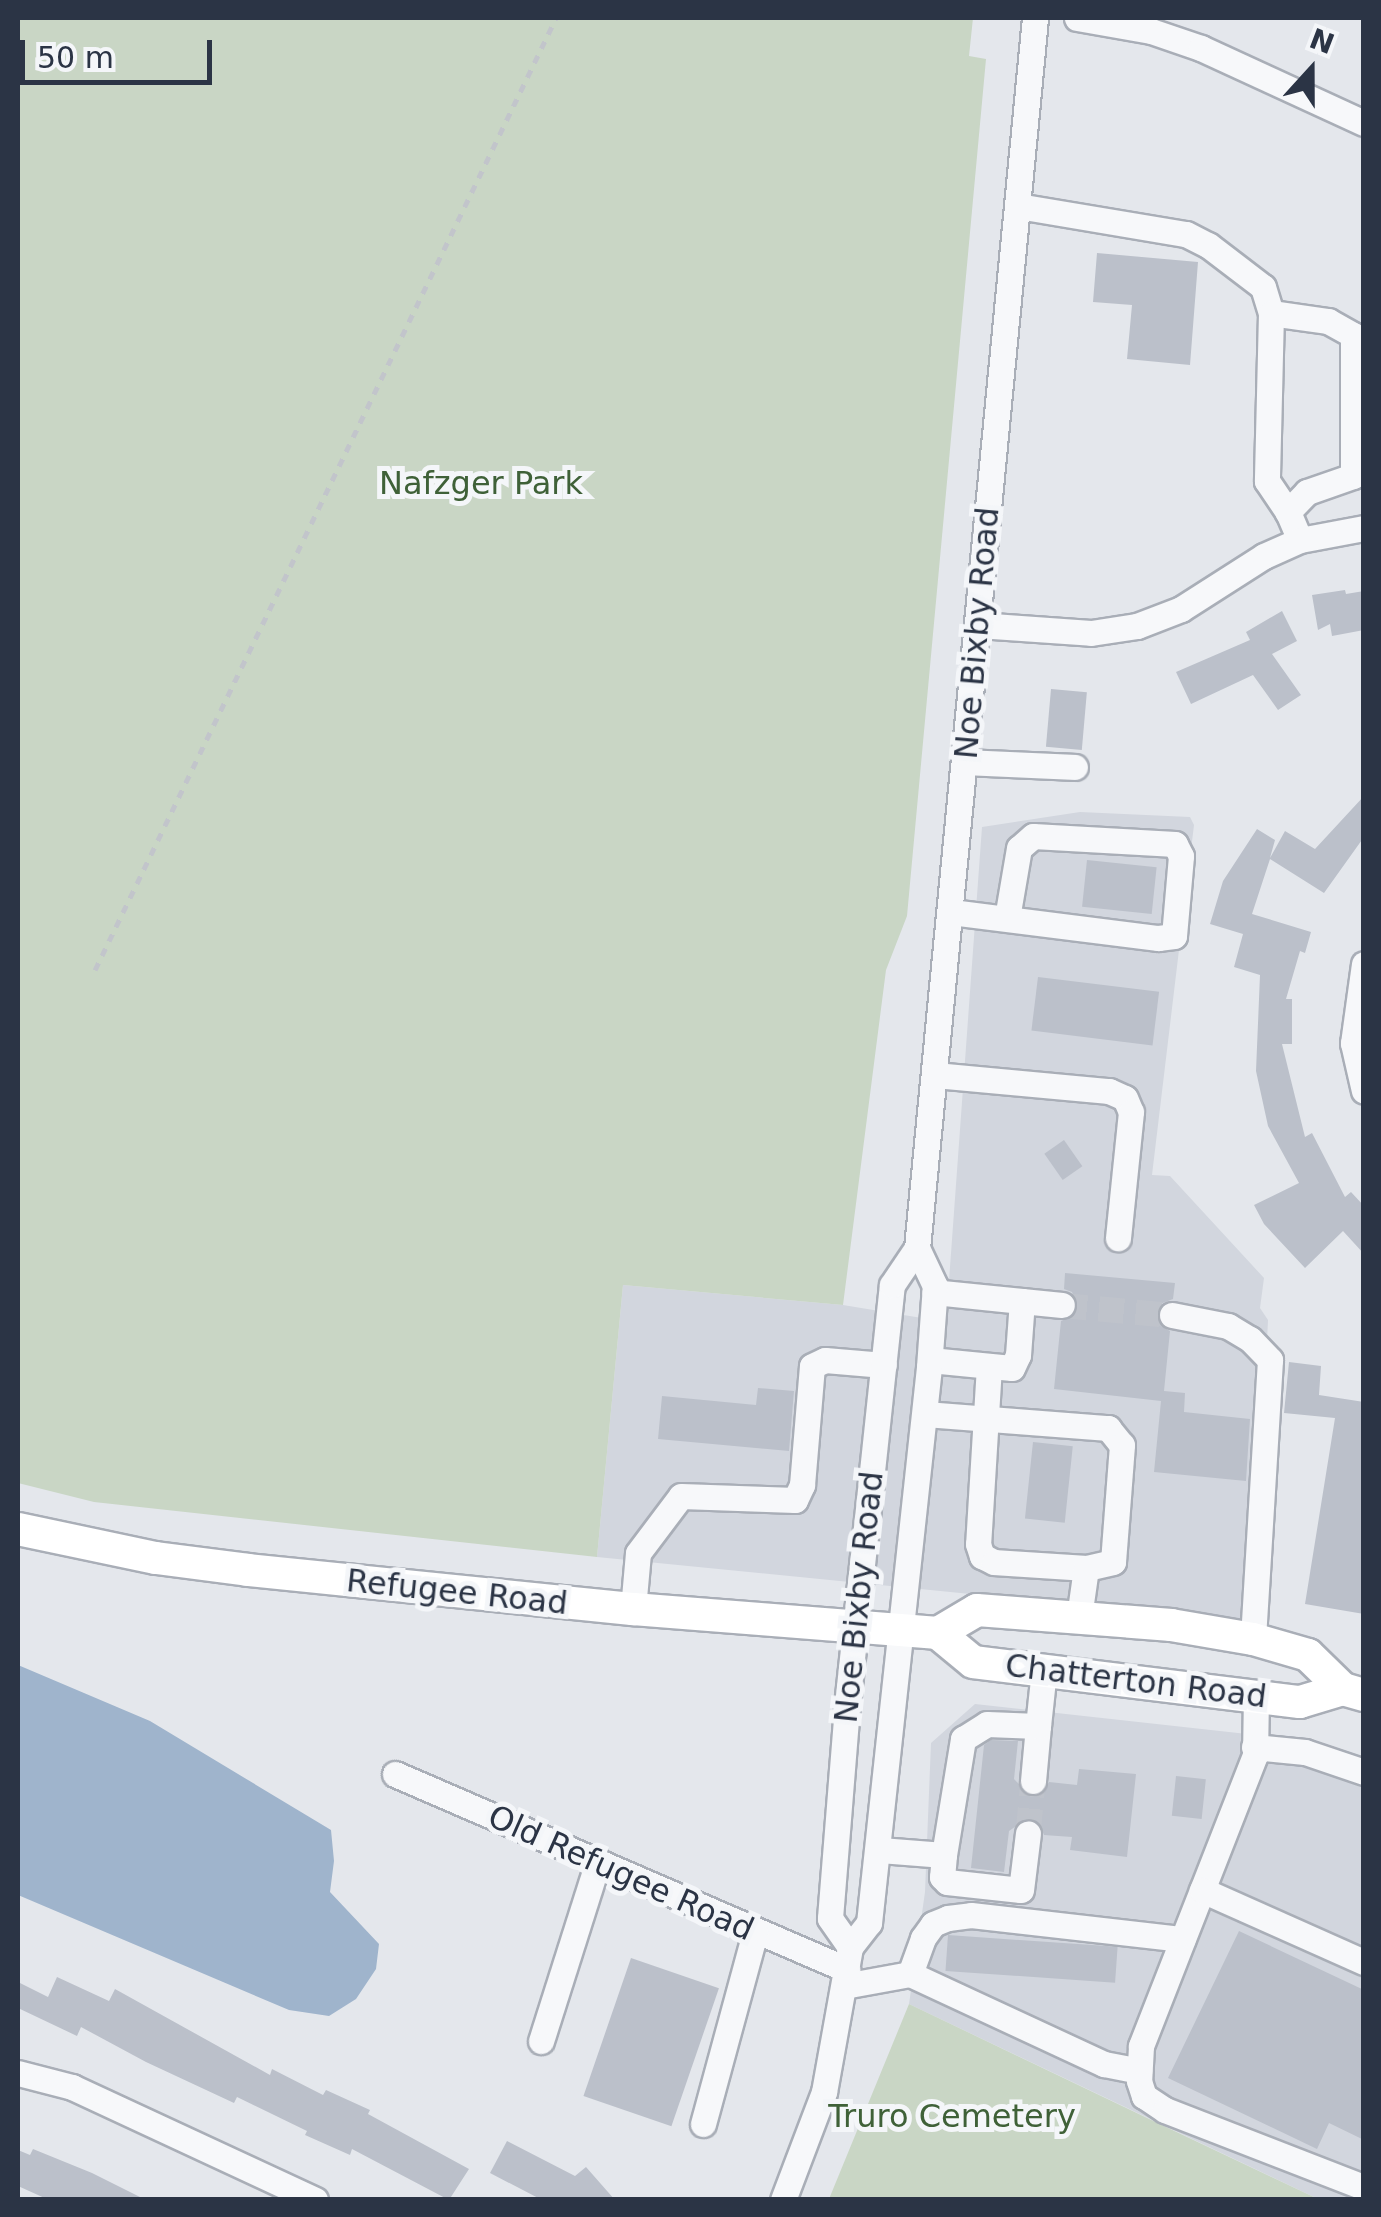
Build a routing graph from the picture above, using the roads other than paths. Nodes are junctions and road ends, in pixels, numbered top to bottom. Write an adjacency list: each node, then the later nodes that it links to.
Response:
1 (1035, 18): 4 (street, Noe Bixby Road)
2 (1077, 18): 3 (street)
3 (1364, 124)
4 (1018, 206): 5 (street); 9 (street, Noe Bixby Road)
5 (1271, 313): 6 (street); 6 (street)
6 (1288, 512): 8 (street)
7 (1364, 528): 8 (street)
8 (1300, 540): 9 (street)
9 (978, 625): 10 (street, Noe Bixby Road)
10 (965, 762): 11 (street); 12 (street, Noe Bixby Road)
11 (1074, 766)
12 (951, 912): 13 (street); 15 (street, Noe Bixby Road)
13 (1007, 918): 13 (street)
14 (1364, 964): 16 (street)
15 (936, 1074): 17 (street); 18 (street, Noe Bixby Road)
16 (1364, 1091)
17 (1118, 1238)
18 (918, 1248): 19 (street, Noe Bixby Road); 24 (street, Noe Bixby Road)
19 (934, 1292): 20 (street); 23 (street, Noe Bixby Road)
20 (1022, 1301): 21 (street); 25 (street)
21 (1062, 1305)
22 (1172, 1315): 35 (street)
23 (930, 1360): 25 (street); 26 (street, Noe Bixby Road)
24 (884, 1365): 30 (street); 32 (street, Noe Bixby Road)
25 (989, 1366): 27 (street)
26 (925, 1414): 27 (street); 33 (street, Noe Bixby Road)
27 (986, 1418): 29 (street); 29 (street)
28 (18, 1529): 30 (main road, Refugee Road)
29 (1086, 1568): 31 (street)
30 (632, 1609): 32 (main road, Refugee Road)
31 (1080, 1617): 34 (main road, Chatterton Road); 35 (main road, Chatterton Road)
32 (855, 1626): 33 (main road, Refugee Road); 52 (street, Noe Bixby Road)
33 (900, 1630): 34 (main road); 45 (street, Noe Bixby Road)
34 (938, 1633): 36 (main road, Chatterton Road)
35 (1252, 1639): 37 (main road, Chatterton Road)
36 (1044, 1670): 38 (main road, Chatterton Road); 39 (street)
37 (1353, 1692): 38 (main road, Chatterton Road)
38 (1256, 1694): 40 (street)
39 (1038, 1726): 43 (street); 46 (street)
40 (1254, 1746): 41 (street); 48 (street)
41 (1364, 1772)
42 (395, 1774): 47 (street, Old Refugee Road)
43 (1033, 1781)
44 (1028, 1833): 46 (street)
45 (880, 1850): 46 (street); 52 (street, Noe Bixby Road)
46 (944, 1855)
47 (598, 1862): 49 (street, Old Refugee Road); 54 (street)
48 (1202, 1890): 50 (street); 51 (street)
49 (755, 1932): 52 (street, Old Refugee Road); 57 (street)
50 (1183, 1939): 53 (street); 55 (street)
51 (1364, 1962)
52 (847, 1967): 53 (street); 60 (street, Noe Bixby Road)
53 (910, 1974): 55 (street)
54 (541, 2041)
55 (1139, 2071): 58 (street)
56 (18, 2073): 59 (street)
57 (703, 2124)
58 (1364, 2188)
59 (315, 2200)
60 (783, 2200)

